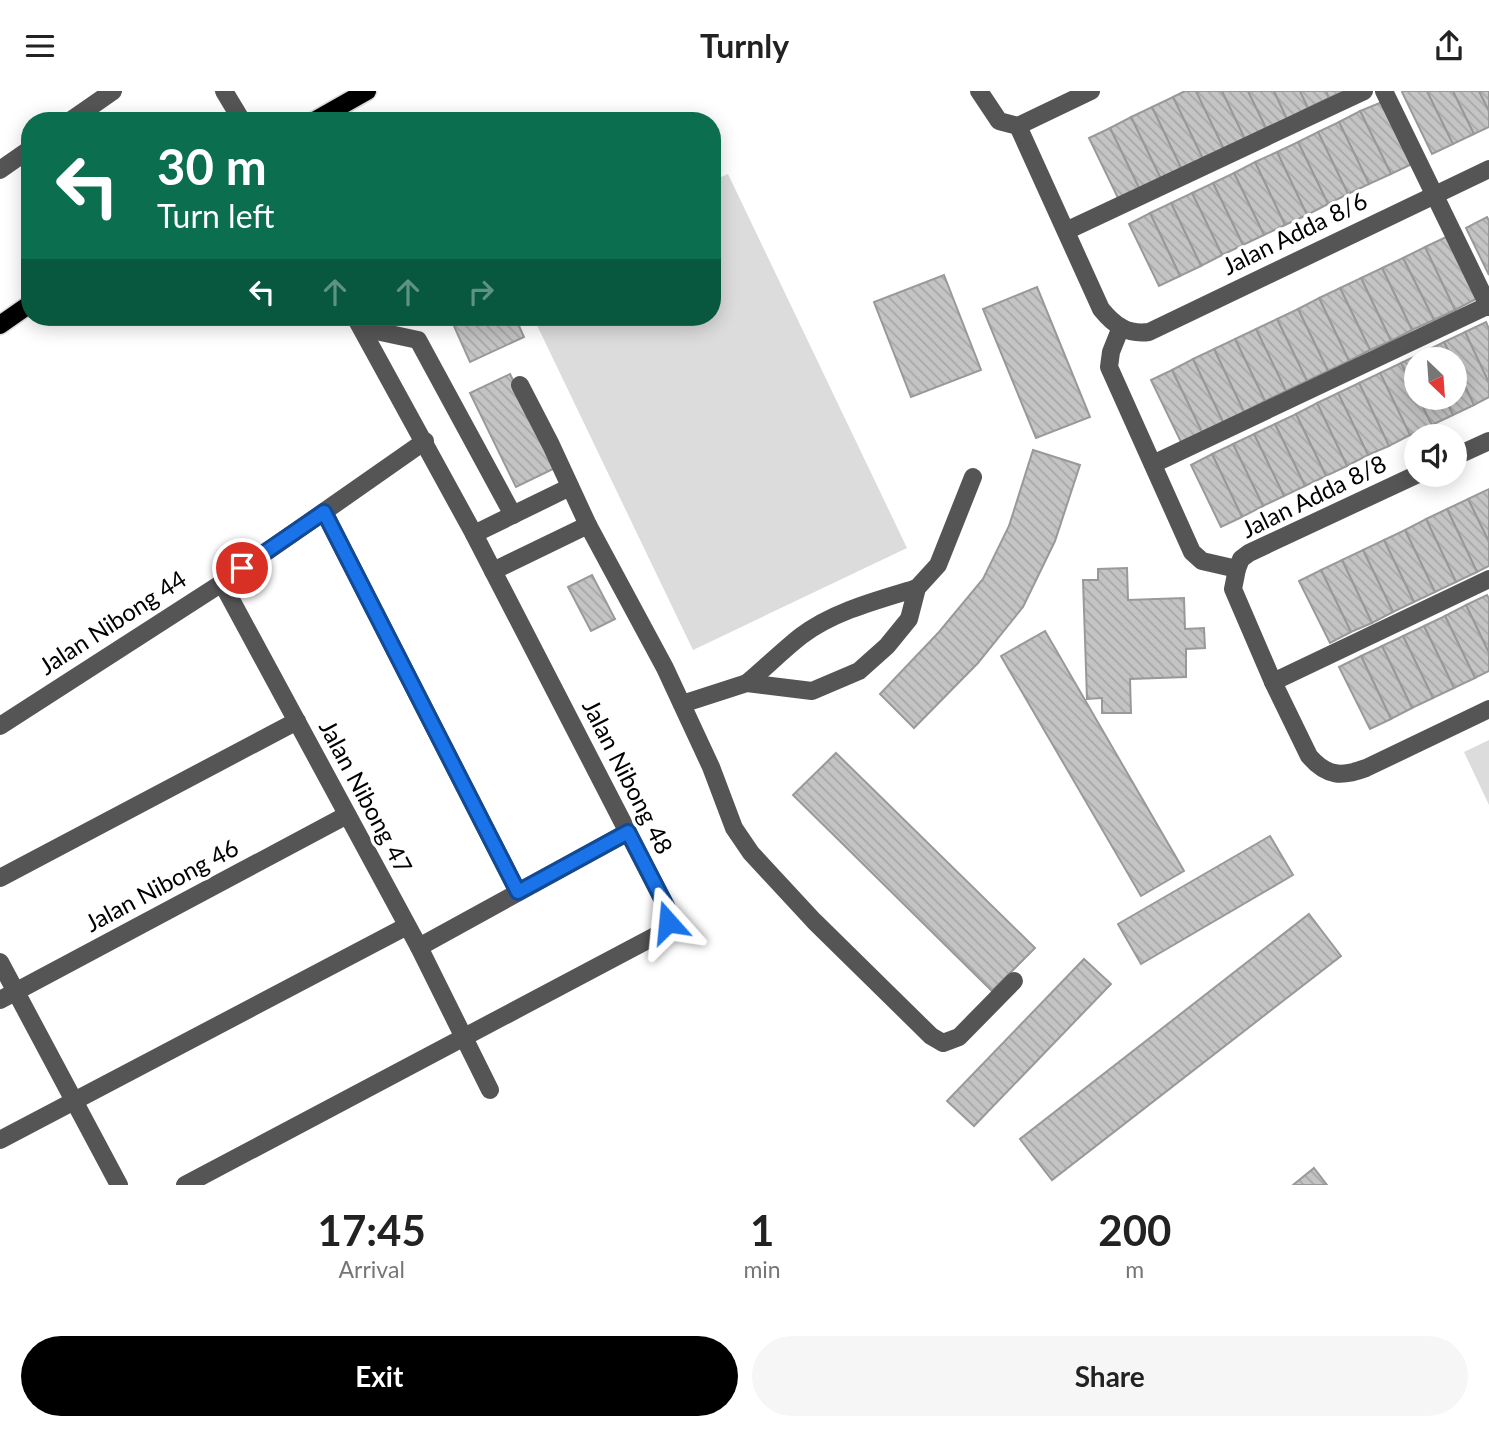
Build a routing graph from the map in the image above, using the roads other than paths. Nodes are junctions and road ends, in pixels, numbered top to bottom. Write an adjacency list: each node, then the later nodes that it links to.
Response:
1 (113, 91): 8 (street)
2 (224, 91): 9 (street)
3 (367, 91): 10 (main road)
4 (979, 91): 11 (street)
5 (1091, 91): 11 (street)
6 (1364, 91): 16 (street)
7 (1384, 91): 15 (street)
8 (84, 112)
9 (237, 112)
10 (330, 112)
11 (1018, 126): 16 (street)
12 (21, 155): 14 (street)
13 (1489, 169): 15 (street, Jalan Adda 8/6)
14 (0, 170)
15 (1434, 194): 17 (street); 22 (street, Jalan Adda 8/6)
16 (1066, 231): 22 (street)
17 (1489, 306): 27 (street)
18 (21, 311): 19 (main road)
19 (0, 325)
20 (361, 326): 24 (street, Jalan Nibong 48)
21 (372, 326): 32 (street)
22 (1121, 327): 27 (street)
23 (520, 385): 30 (street)
24 (425, 441): 31 (street, Jalan Nibong 44); 34 (street, Jalan Nibong 48)
25 (1489, 441): 26 (street)
26 (1467, 451)
27 (1153, 464): 35 (street)
28 (973, 477): 39 (street)
29 (1404, 481): 35 (street, Jalan Adda 8/8)
30 (570, 487): 32 (street); 33 (street)
31 (324, 512): 38 (street, Jalan Nibong 44); 49 (street)
32 (513, 515): 34 (street)
33 (588, 525): 36 (street); 42 (street)
34 (474, 534): 36 (street, Jalan Nibong 48)
35 (1237, 569): 40 (street)
36 (493, 571): 47 (street, Jalan Nibong 48)
37 (1489, 579): 40 (street)
38 (222, 583): 44 (street, Jalan Nibong 47); 45 (street, Jalan Nibong 44)
39 (916, 588): 41 (street); 41 (street)
40 (1273, 682): 43 (street)
41 (747, 683): 42 (street)
42 (682, 704): 53 (street)
43 (1489, 709)
44 (297, 721): 46 (street, Jalan Nibong 47); 48 (street)
45 (0, 726)
46 (347, 815): 50 (street, Jalan Nibong 47); 54 (street, Jalan Nibong 46)
47 (628, 832): 49 (street); 55 (street, Jalan Nibong 48)
48 (0, 878)
49 (518, 892): 51 (street)
50 (407, 926): 51 (street, Jalan Nibong 47); 57 (street)
51 (419, 947): 55 (street, Jalan Nibong 47)
52 (0, 962): 54 (street)
53 (1014, 981)
54 (8, 996): 57 (street)
55 (464, 1035): 56 (street, Jalan Nibong 47); 60 (street, Jalan Nibong 48)
56 (490, 1090)
57 (73, 1101): 58 (street); 59 (street)
58 (0, 1140)
59 (119, 1185)
60 (185, 1185)

